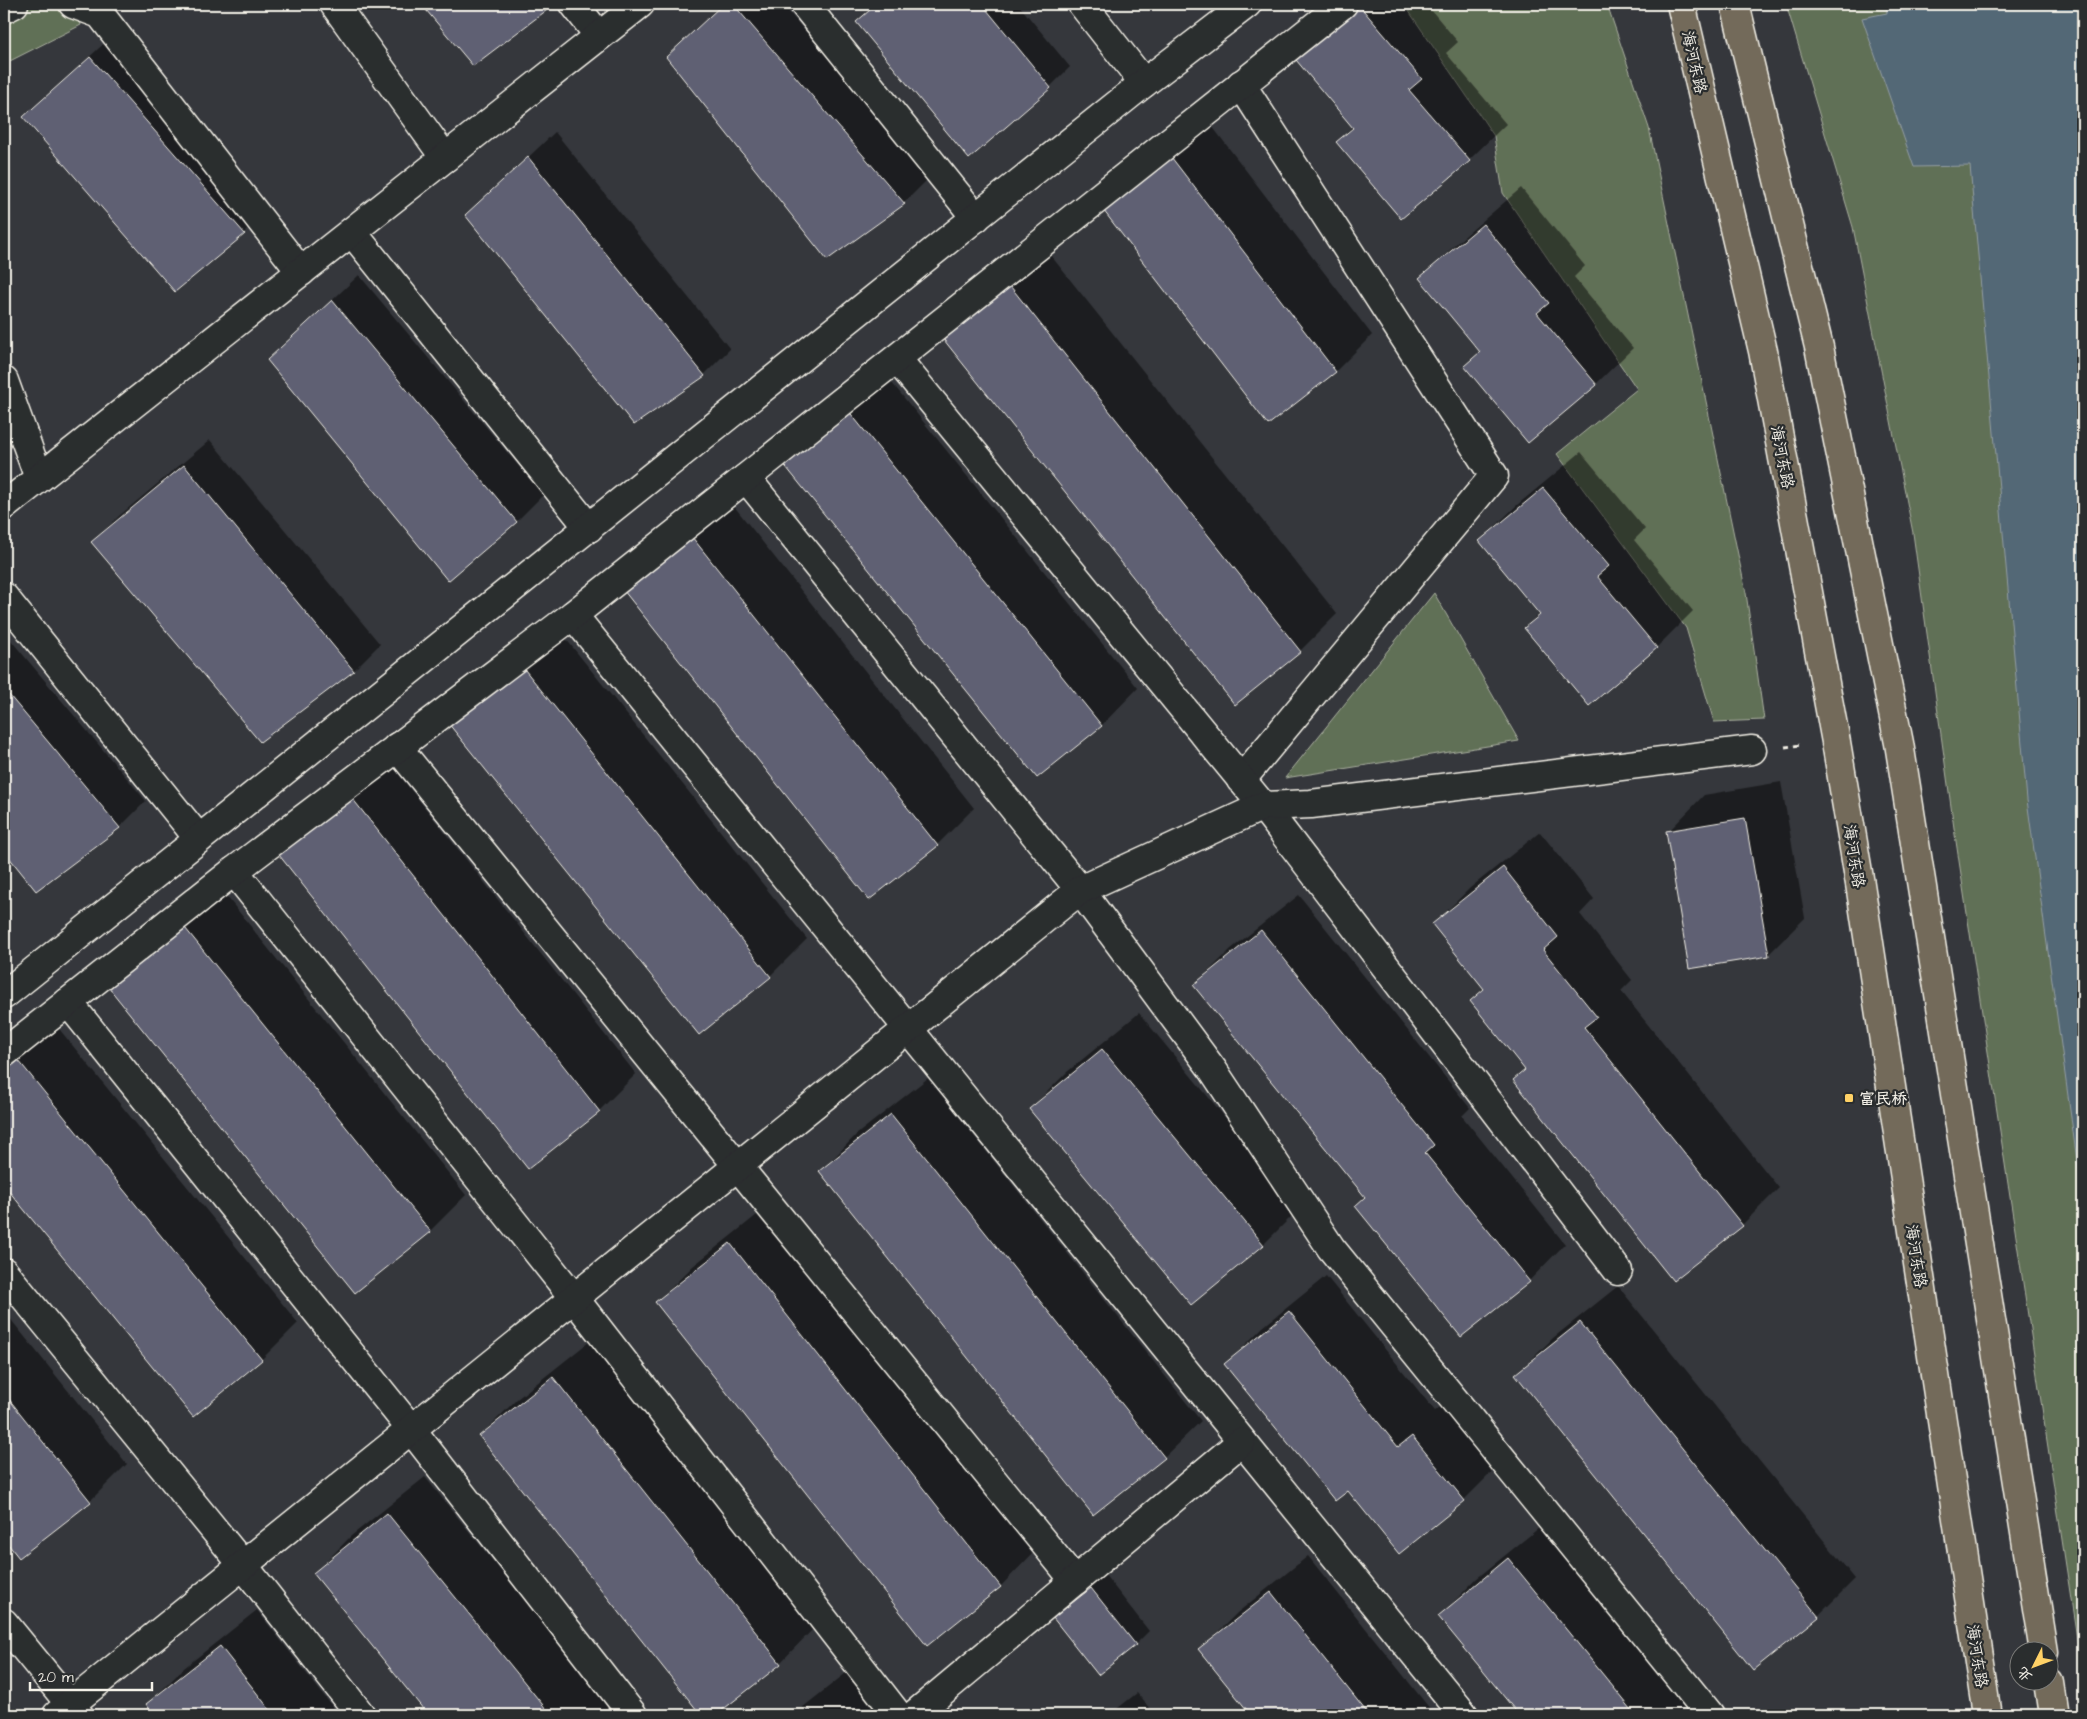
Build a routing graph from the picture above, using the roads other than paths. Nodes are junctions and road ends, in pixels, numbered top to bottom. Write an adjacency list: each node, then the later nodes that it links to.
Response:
1 (14, 4): 12 (street)
2 (73, 4): 19 (street)
3 (334, 4): 16 (street)
4 (574, 4): 13 (street)
5 (640, 4): 13 (street)
6 (804, 4): 17 (street)
7 (1082, 4): 14 (street)
8 (1247, 4): 14 (street)
9 (1343, 4): 15 (street)
10 (1681, 4): 57 (main road, 海河东路)
11 (1735, 4): 48 (main road)
12 (4, 9)
13 (599, 36): 16 (street)
14 (1144, 83): 17 (street)
15 (1241, 84): 20 (street); 30 (street)
16 (445, 158): 18 (street)
17 (976, 218): 25 (street)
18 (352, 232): 19 (street); 25 (street)
19 (301, 272): 22 (street)
20 (897, 359): 23 (street); 30 (street)
21 (4, 381): 22 (street)
22 (39, 478): 24 (street)
23 (746, 478): 27 (street); 34 (street)
24 (4, 506)
25 (589, 528): 32 (street)
26 (4, 597): 32 (street)
27 (574, 615): 28 (street); 37 (street)
28 (397, 748): 33 (street); 39 (street)
29 (1752, 750): 31 (street)
30 (1241, 780): 31 (street)
31 (1263, 806): 34 (street); 40 (street)
32 (199, 839): 35 (street)
33 (234, 871): 36 (street); 42 (street)
34 (1080, 890): 37 (street); 56 (street)
35 (4, 996)
36 (68, 1002): 38 (street); 43 (street)
37 (908, 1028): 39 (street); 44 (street)
38 (4, 1053)
39 (737, 1166): 42 (street); 46 (street)
40 (1618, 1271)
41 (4, 1272): 45 (street)
42 (574, 1298): 43 (street); 53 (street)
43 (411, 1429): 45 (street); 52 (street)
44 (1241, 1442): 46 (street); 55 (street)
45 (243, 1565): 50 (street); 51 (street)
46 (1075, 1581): 54 (street)
47 (4, 1623): 50 (street)
48 (2042, 1642)
49 (2051, 1692): 58 (main road)
50 (68, 1712)
51 (361, 1715)
52 (633, 1715)
53 (898, 1715)
54 (914, 1715)
55 (1464, 1715)
56 (1710, 1715)
57 (1987, 1715)
58 (2054, 1715)

